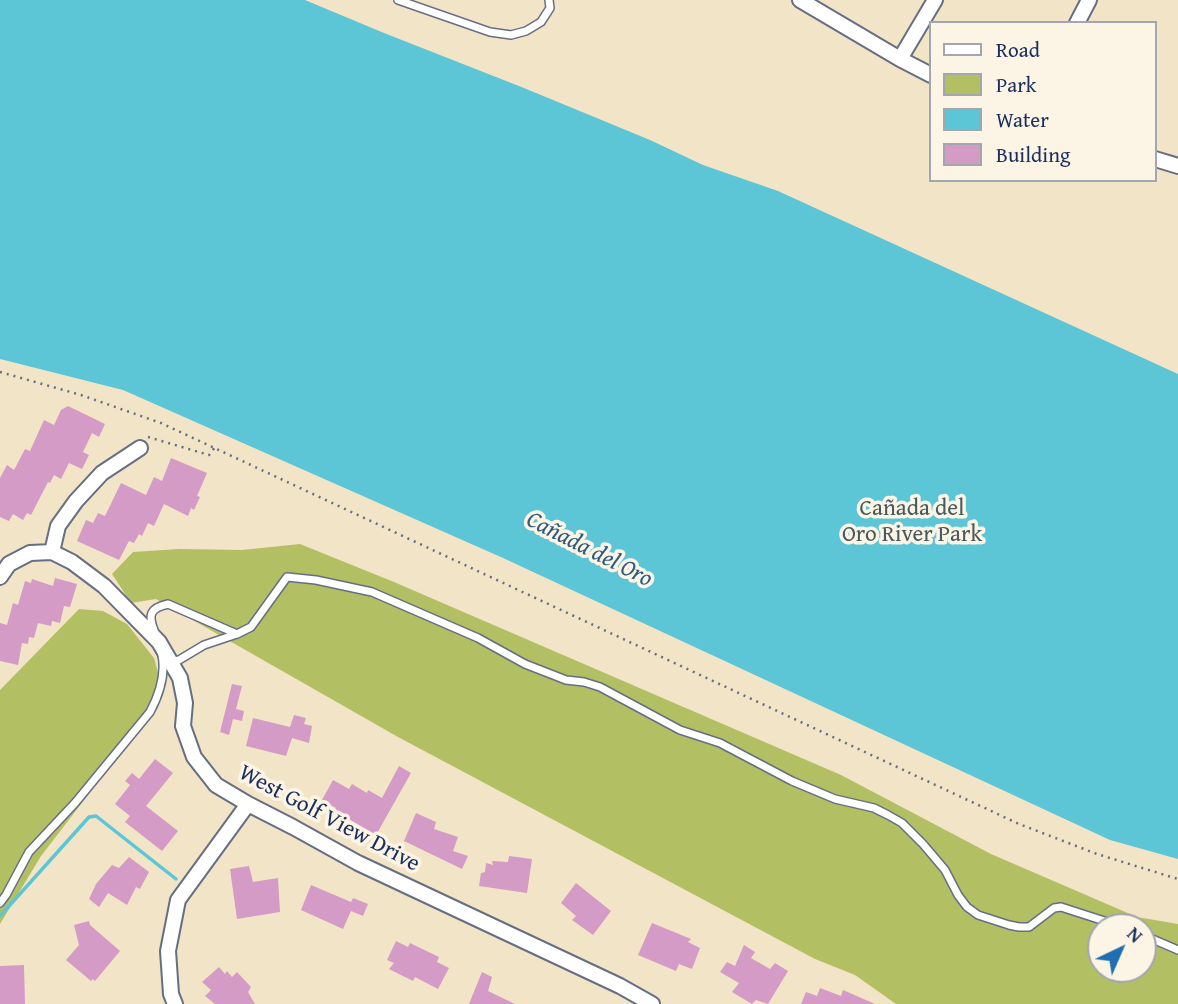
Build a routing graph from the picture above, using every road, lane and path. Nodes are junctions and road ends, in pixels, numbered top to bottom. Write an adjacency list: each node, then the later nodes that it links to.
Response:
1 (398, 0): 2 (lane)
2 (549, 0)
3 (800, 0): 7 (street)
4 (935, 0): 7 (street)
5 (1089, 0): 6 (street)
6 (1078, 21)
7 (900, 59): 8 (street)
8 (930, 74)
9 (1157, 160): 10 (street)
10 (1178, 166)
11 (0, 372): 12 (path)
12 (215, 447): 13 (path); 20 (path)
13 (140, 448): 14 (street)
14 (52, 552): 15 (street); 17 (street, West Golf View Drive)
15 (0, 577)
16 (237, 634): 17 (lane); 18 (lane); 22 (lane)
17 (159, 642): 18 (street, West Golf View Drive)
18 (167, 664): 19 (street, West Golf View Drive); 21 (lane)
19 (248, 804): 25 (street); 26 (street, West Golf View Drive)
20 (1178, 879)
21 (0, 903)
22 (1087, 915)
23 (1157, 941): 24 (lane)
24 (1178, 950)
25 (175, 1004)
26 (652, 1004)

